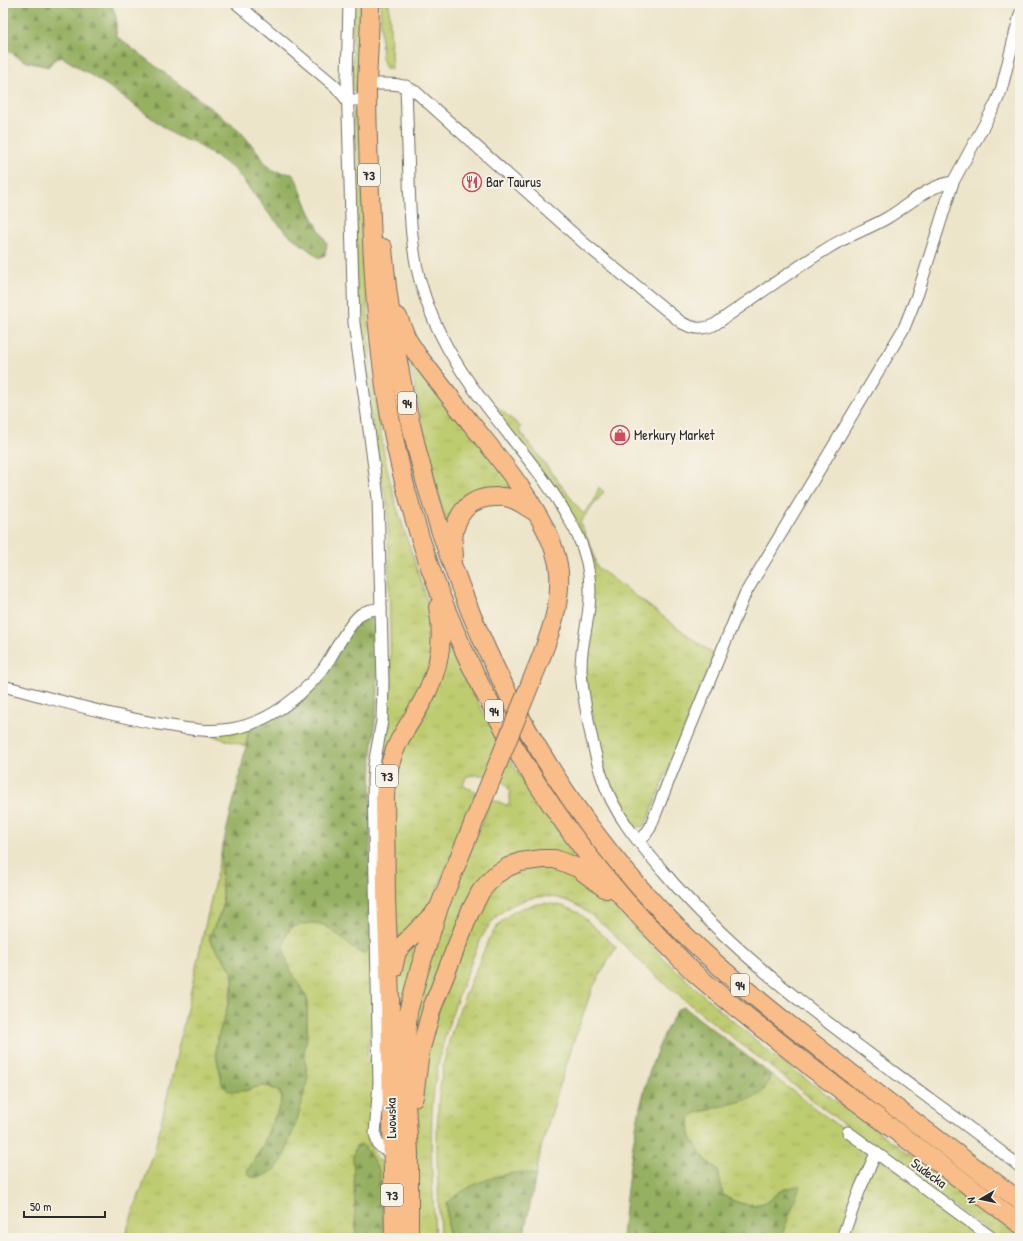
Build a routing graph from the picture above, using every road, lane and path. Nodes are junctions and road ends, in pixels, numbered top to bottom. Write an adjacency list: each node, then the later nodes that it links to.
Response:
1 (236, 3): 8 (street)
2 (349, 3): 8 (street)
3 (370, 3): 5 (main road, 73)
4 (1020, 14): 10 (street)
5 (370, 34): 6 (main road, 73); 9 (main road, 73)
6 (375, 84): 7 (street); 11 (main road, 73)
7 (406, 86): 10 (street); 17 (street)
8 (347, 100): 9 (street); 15 (street)
9 (368, 100): 13 (main road, 73)
10 (953, 182): 17 (street)
11 (388, 292): 12 (main road, 73); 14 (main road, 94)
12 (536, 513): 14 (main road, 73); 18 (main road, 73, bridge)
13 (430, 567): 19 (main road, 94); 20 (main road, 73)
14 (462, 589): 25 (main road, 94)
15 (381, 609): 16 (street); 22 (street)
16 (3, 686)
17 (640, 842): 24 (street)
18 (439, 907): 20 (main road); 22 (main road, 73)
19 (637, 914): 22 (main road); 26 (main road, 94)
20 (390, 998): 22 (main road, Lwowska / 73)
21 (848, 1132): 23 (street, Sudecka)
22 (400, 1153): 27 (main road, Lwowska / 73); 28 (main road, Lwowska / 73)
23 (876, 1153): 29 (street); 30 (street, Sudecka)
24 (1020, 1167)
25 (1020, 1201)
26 (1020, 1224)
27 (394, 1238)
28 (409, 1238)
29 (842, 1238)
30 (992, 1238)

